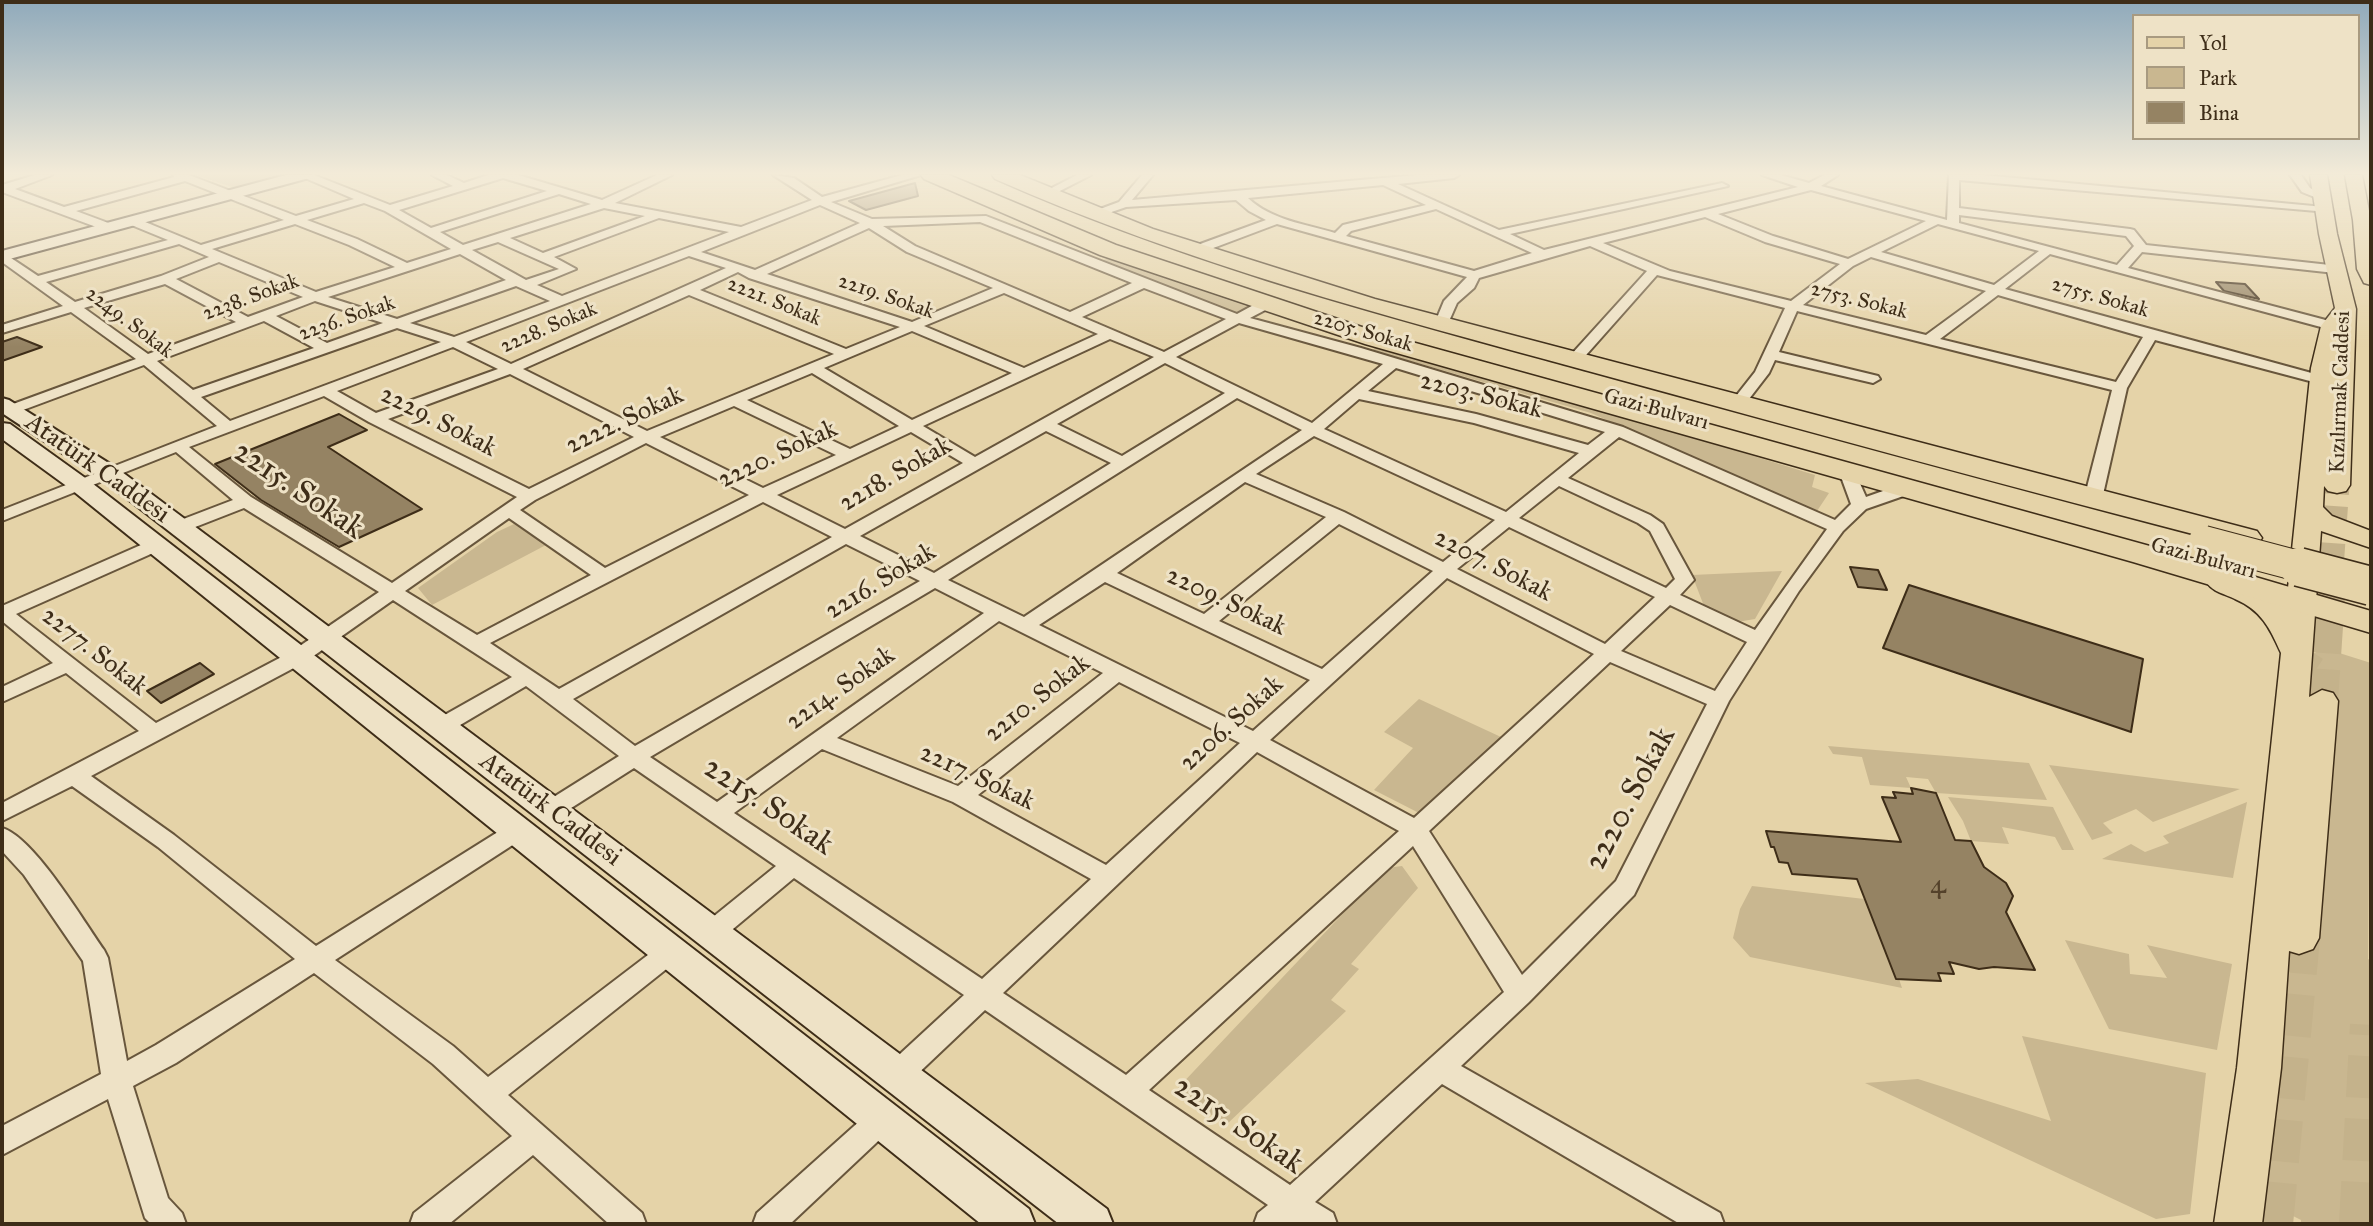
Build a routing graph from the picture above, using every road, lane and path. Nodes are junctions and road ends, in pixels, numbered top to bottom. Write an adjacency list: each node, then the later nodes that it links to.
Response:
1 (88, 232): 42 (main road)
2 (161, 232): 31 (street)
3 (256, 232): 33 (street)
4 (326, 232): 47 (street)
5 (434, 232): 35 (street)
6 (517, 232): 30 (street, 2238. Sokak)
7 (610, 232): 44 (street)
8 (740, 232): 39 (street)
9 (849, 232): 53 (street)
10 (885, 232): 59 (street, 2205. Sokak)
11 (1016, 232): 45 (street, 2205. Sokak)
12 (1066, 232): 36 (highway)
13 (1088, 232): 92 (highway, Gazi Bulvarı)
14 (1118, 232): 87 (highway, Gazi Bulvarı)
15 (1147, 232): 37 (highway)
16 (1243, 232): 37 (street)
17 (1323, 232): 29 (street)
18 (1343, 232): 29 (street)
19 (1491, 232): 28 (street)
20 (1503, 232): 28 (street)
21 (1630, 232): 32 (street)
22 (1753, 232): 46 (street)
23 (1912, 232): 40 (street)
24 (1976, 232): 38 (street)
25 (2124, 232): 34 (street)
26 (2328, 232): 49 (main road, Kızılırmak Caddesi)
27 (2368, 232): 52 (main road)
28 (1495, 234): 41 (street)
29 (1338, 236): 54 (street)
30 (499, 238): 35 (street, 2238. Sokak); 44 (street)
31 (181, 240): 33 (street); 56 (street)
32 (1592, 242): 41 (street); 50 (street, 2753. Sokak)
33 (203, 248): 43 (street)
34 (2142, 248): 49 (street); 51 (street)
35 (464, 250): 47 (street, 2238. Sokak); 57 (street)
36 (1108, 250): 45 (street); 64 (highway)
37 (1196, 250): 73 (highway)
38 (2047, 251): 51 (street); 61 (street)
39 (690, 252): 48 (street, 2219. Sokak); 63 (street)
40 (1868, 253): 46 (street); 61 (street, 2755. Sokak)
41 (1543, 254): 54 (street)
42 (2, 256): 56 (street, 2249. Sokak)
43 (222, 256): 55 (street); 62 (street)
44 (543, 257): 57 (street, 2236. Sokak)
45 (1080, 259): 58 (street, 2205. Sokak)
46 (1849, 262): 65 (street)
47 (405, 267): 62 (street, 2238. Sokak)
48 (737, 268): 53 (street, 2219. Sokak); 60 (street, 2228. Sokak)
49 (2335, 269): 69 (main road, Kızılırmak Caddesi)
50 (1654, 270): 65 (street, 2753. Sokak); 86 (street)
51 (2119, 271): 69 (street)
52 (2370, 273)
53 (754, 275): 74 (street, 2219. Sokak)
54 (1474, 275): 73 (street)
55 (166, 279): 66 (street); 71 (street)
56 (37, 280): 66 (street, 2249. Sokak)
57 (522, 283): 63 (street); 72 (street, 2236. Sokak)
58 (1144, 283): 68 (street); 70 (street, 2205. Sokak)
59 (1005, 288): 68 (street, 2205. Sokak); 74 (street, 2222. Sokak)
60 (689, 289): 82 (street, 2221. Sokak); 90 (street, 2228. Sokak)
61 (1995, 290): 77 (street, 2755. Sokak); 78 (street)
62 (315, 297): 67 (street, 2238. Sokak); 72 (street)
63 (562, 301): 79 (street)
64 (1264, 304): 70 (street, 2218. Sokak); 80 (highway)
65 (1793, 306): 78 (street, 2753. Sokak); 83 (street)
66 (74, 307): 75 (street); 85 (street, 2249. Sokak)
67 (264, 316): 71 (street, 2238. Sokak); 81 (street)
68 (1072, 316): 76 (street, 2205. Sokak)
69 (2339, 317): 94 (main road); 121 (main road, Kızılırmak Caddesi)
70 (1235, 318): 80 (street, 2205. Sokak); 84 (street, 2218. Sokak)
71 (247, 322): 85 (street, 2238. Sokak)
72 (396, 324): 79 (street); 81 (street, 2236. Sokak)
73 (1441, 325): 86 (highway); 87 (highway)
74 (911, 326): 82 (street, 2222. Sokak); 91 (street, 2219. Sokak)
75 (3, 327)
76 (1111, 333): 84 (street, 2205. Sokak); 91 (street, 2220. Sokak)
77 (2151, 335): 94 (street, 2755. Sokak); 95 (street)
78 (1928, 340): 95 (street, 2753. Sokak)
79 (452, 341): 90 (street); 96 (street)
80 (1365, 345): 87 (highway); 88 (street, 2205. Sokak)
81 (327, 349): 99 (street, 2236. Sokak)
82 (844, 354): 89 (street, 2222. Sokak)
83 (1770, 354): 93 (street); 102 (street)
84 (1165, 356): 97 (street, 2205. Sokak); 105 (street, 2218. Sokak)
85 (147, 360): 99 (street, 2249. Sokak); 103 (street, 2238. Sokak)
86 (1574, 360): 87 (highway); 102 (highway)
87 (1492, 361): 92 (highway); 101 (highway); 138 (highway, Gazi Bulvarı)
88 (1393, 363): 98 (street); 109 (street, 2205. Sokak)
89 (811, 367): 100 (street, 2222. Sokak); 106 (street)
90 (511, 369): 104 (street, 2228. Sokak); 110 (street)
91 (1026, 374): 106 (street, 2220. Sokak)
92 (1545, 379): 101 (highway); 138 (highway, Gazi Bulvarı)
93 (1873, 379)
94 (2321, 380): 128 (main road)
95 (2120, 388): 125 (street)
96 (325, 390): 104 (street, 2229. Sokak); 107 (street)
97 (1235, 393): 108 (street, 2205. Sokak); 115 (street, 2216. Sokak)
98 (1357, 394): 108 (street); 112 (street, 2203. Sokak)
99 (190, 396): 107 (street, 2249. Sokak)
100 (734, 400): 110 (street, 2222. Sokak); 113 (street)
101 (1594, 401): 117 (highway)
102 (1737, 405): 125 (highway)
103 (5, 414): 116 (main road, Atatürk Caddesi); 120 (main road, Atatürk Caddesi)
104 (375, 419): 123 (street, 2229. Sokak)
105 (1045, 424): 114 (street, 2218. Sokak); 115 (street)
106 (913, 425): 113 (street, 2220. Sokak); 114 (street)
107 (228, 427): 111 (street)
108 (1313, 430): 118 (street); 132 (street, 2205. Sokak)
109 (1617, 430): 112 (street, 2206. Sokak); 133 (street, 2205. Sokak)
110 (648, 436): 123 (street, 2222. Sokak); 124 (street)
111 (178, 446): 116 (street); 126 (street, 2215. Sokak)
112 (1592, 452): 119 (street, 2206. Sokak)
113 (850, 455): 124 (street, 2220. Sokak)
114 (974, 463): 135 (street, 2218. Sokak)
115 (1123, 463): 144 (street, 2216. Sokak)
116 (110, 474): 120 (street); 134 (main road, Atatürk Caddesi)
117 (1848, 474): 122 (highway); 127 (street)
118 (1244, 475): 131 (street, 2207. Sokak); 142 (street)
119 (1557, 480): 132 (street, 2206. Sokak); 147 (street)
120 (80, 485): 130 (street); 134 (main road, Atatürk Caddesi)
121 (2337, 485)
122 (1906, 489): 127 (street); 137 (highway)
123 (529, 496): 129 (street, 2222. Sokak)
124 (764, 496): 135 (street); 143 (street, 2220. Sokak)
125 (2093, 499): 139 (highway)
126 (245, 501): 134 (street); 146 (street, 2215. Sokak)
127 (1860, 505): 133 (street, 2220. Sokak)
128 (2308, 507): 136 (main road); 139 (main road)
129 (508, 509): 143 (street); 146 (street, 2222. Sokak)
130 (2, 516)
131 (1338, 516): 141 (street, 2207. Sokak); 152 (street)
132 (1507, 519): 141 (street, 2206. Sokak); 147 (street, 2205. Sokak)
133 (1836, 527): 156 (street, 2220. Sokak)
134 (168, 536): 151 (street); 155 (main road, Atatürk Caddesi); 160 (main road, Atatürk Caddesi)
135 (844, 537): 144 (street); 166 (street, 2218. Sokak)
136 (2371, 540)
137 (2094, 542): 148 (highway); 159 (main road)
138 (2207, 551): 145 (highway, Gazi Bulvarı, bridge); 149 (highway, Gazi Bulvarı)
139 (2304, 553): 140 (highway); 148 (main road)
140 (2371, 570)
141 (1444, 571): 158 (street, 2207. Sokak); 164 (street, 2206. Sokak)
142 (1104, 574): 152 (street, 2209. Sokak); 154 (street)
143 (603, 575): 157 (street, 2220. Sokak)
144 (934, 582): 150 (street); 173 (street, 2216. Sokak)
145 (2371, 586)
146 (392, 592): 155 (street, 2222. Sokak); 157 (street, 2215. Sokak)
147 (1669, 597): 156 (street, 2205. Sokak); 158 (street)
148 (2302, 600): 153 (highway); 159 (main road)
149 (2371, 605)
150 (998, 612): 154 (street); 171 (street, 2214. Sokak)
151 (2, 613): 161 (street, 2277. Sokak)
152 (1206, 622): 164 (street, 2209. Sokak)
153 (2371, 622)
154 (1025, 625): 162 (street)
155 (324, 637): 160 (street, 2222. Sokak); 169 (main road, Atatürk Caddesi)
156 (1759, 640): 167 (street, 2220. Sokak)
157 (476, 643): 163 (street, 2215. Sokak)
158 (1608, 653): 167 (street, 2207. Sokak); 179 (street)
159 (2297, 655): 208 (main road)
160 (298, 657): 170 (street, 2222. Sokak); 180 (main road, Atatürk Caddesi)
161 (67, 664): 165 (street); 170 (street, 2277. Sokak)
162 (1118, 672): 172 (street); 175 (street, 2210. Sokak)
163 (527, 677): 166 (street, 2215. Sokak); 169 (street)
164 (1324, 678): 172 (street, 2206. Sokak)
165 (2, 695)
166 (558, 698): 173 (street, 2215. Sokak)
167 (1719, 701): 189 (street, 2220. Sokak)
168 (2322, 701): 185 (main road)
169 (442, 726): 176 (main road, Atatürk Caddesi)
170 (154, 732): 174 (street, 2222. Sokak)
171 (818, 740): 175 (street, 2217. Sokak); 178 (street, 2214. Sokak)
172 (1255, 741): 179 (street); 183 (street, 2206. Sokak)
173 (634, 757): 176 (street, 2216. Sokak); 178 (street, 2215. Sokak)
174 (73, 775): 177 (street, 2222. Sokak); 187 (street)
175 (961, 796): 183 (street, 2217. Sokak)
176 (549, 811): 184 (main road, Atatürk Caddesi)
177 (2, 813)
178 (717, 813): 182 (street, 2215. Sokak)
179 (1415, 829): 189 (street); 193 (street)
180 (517, 831): 186 (main road, Atatürk Caddesi); 187 (street)
181 (2, 837): 192 (street)
182 (794, 865): 184 (street); 188 (street, 2215. Sokak)
183 (1108, 877): 188 (street, 2206. Sokak)
184 (712, 932): 191 (main road, Atatürk Caddesi)
185 (2299, 938)
186 (670, 952): 194 (street); 195 (main road, Atatürk Caddesi)
187 (314, 960): 192 (street); 194 (street)
188 (983, 992): 191 (street, 2206. Sokak); 193 (street, 2215. Sokak)
189 (1520, 995): 190 (street, 2220. Sokak)
190 (1438, 1067): 198 (street, 2220. Sokak); 207 (street)
191 (898, 1074): 204 (main road, Atatürk Caddesi)
192 (116, 1078): 197 (street); 199 (street)
193 (1128, 1091): 198 (street, 2215. Sokak)
194 (486, 1095): 196 (street)
195 (882, 1119): 202 (street); 203 (main road, Atatürk Caddesi)
196 (533, 1138): 200 (street); 201 (street)
197 (2, 1141)
198 (1291, 1203): 205 (street, 2220. Sokak); 206 (street, 2215. Sokak)
199 (171, 1224)
200 (425, 1224)
201 (631, 1224)
202 (768, 1224)
203 (1014, 1224)
204 (1092, 1224)
205 (1269, 1224)
206 (1322, 1224)
207 (1709, 1224)
208 (2238, 1224)

